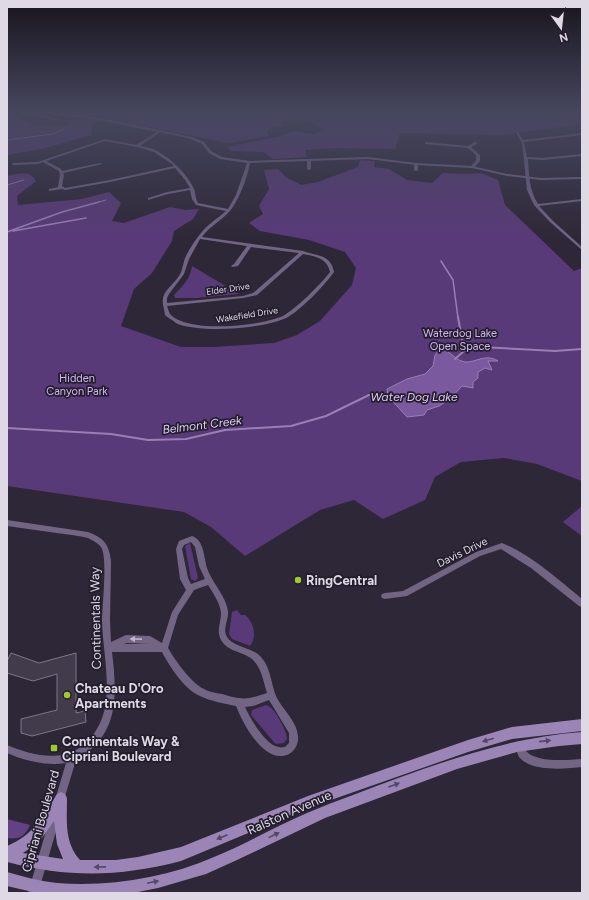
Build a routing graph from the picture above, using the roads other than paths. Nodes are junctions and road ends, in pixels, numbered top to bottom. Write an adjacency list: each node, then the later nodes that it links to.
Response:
1 (61, 155): 9 (street)
2 (162, 155): 14 (street)
3 (216, 155): 10 (street)
4 (478, 155): 15 (street)
5 (525, 155): 7 (street)
6 (582, 155): 7 (street)
7 (525, 158): 19 (street)
8 (309, 160): 10 (street); 13 (street); 16 (street)
9 (43, 161): 11 (street); 18 (street)
10 (249, 162): 27 (street)
11 (14, 164)
12 (100, 164): 18 (street)
13 (416, 164): 15 (street); 17 (street)
14 (175, 167): 21 (street); 22 (street)
15 (472, 167): 19 (street)
16 (309, 169)
17 (416, 170)
18 (61, 172): 21 (street)
19 (526, 178): 20 (street); 26 (street)
20 (582, 178)
21 (61, 188): 23 (street)
22 (192, 189): 24 (street); 27 (street)
23 (50, 190)
24 (149, 199)
25 (582, 200): 26 (street)
26 (536, 205): 30 (street)
27 (228, 210): 28 (street)
28 (200, 238): 29 (street, Wakefield Drive); 33 (street)
29 (250, 245): 31 (street, Wakefield Drive); 32 (street)
30 (582, 249)
31 (303, 252): 33 (street, Elder Drive); 33 (street, Wakefield Drive)
32 (233, 266)
33 (164, 305)
34 (7, 523): 39 (street, Continentals Way)
35 (209, 581): 36 (street); 36 (street); 41 (street)
36 (190, 588): 40 (street)
37 (385, 596): 38 (street, Davis Drive)
38 (582, 604)
39 (108, 648): 40 (street); 47 (street, Continentals Way)
40 (164, 648): 42 (street)
41 (272, 695): 42 (street); 42 (street)
42 (239, 703)
43 (582, 725): 52 (main road, Ralston Avenue, one-way to 52)
44 (582, 738): 45 (main road, Ralston Avenue, one-way to 44)
45 (519, 745): 48 (street); 55 (main road, Ralston Avenue, one-way to 45)
46 (7, 749): 47 (street)
47 (72, 757): 49 (street, Cipriani Boulevard)
48 (582, 763)
49 (61, 798): 50 (main road); 51 (street, Cipriani Boulevard); 52 (main road)
50 (7, 854): 51 (main road, Ralston Avenue)
51 (41, 864): 52 (main road, Ralston Avenue); 54 (street, Cipriani Boulevard)
52 (77, 867)
53 (7, 879): 54 (main road, Ralston Avenue)
54 (34, 890): 55 (main road, Ralston Avenue)
55 (71, 892)

